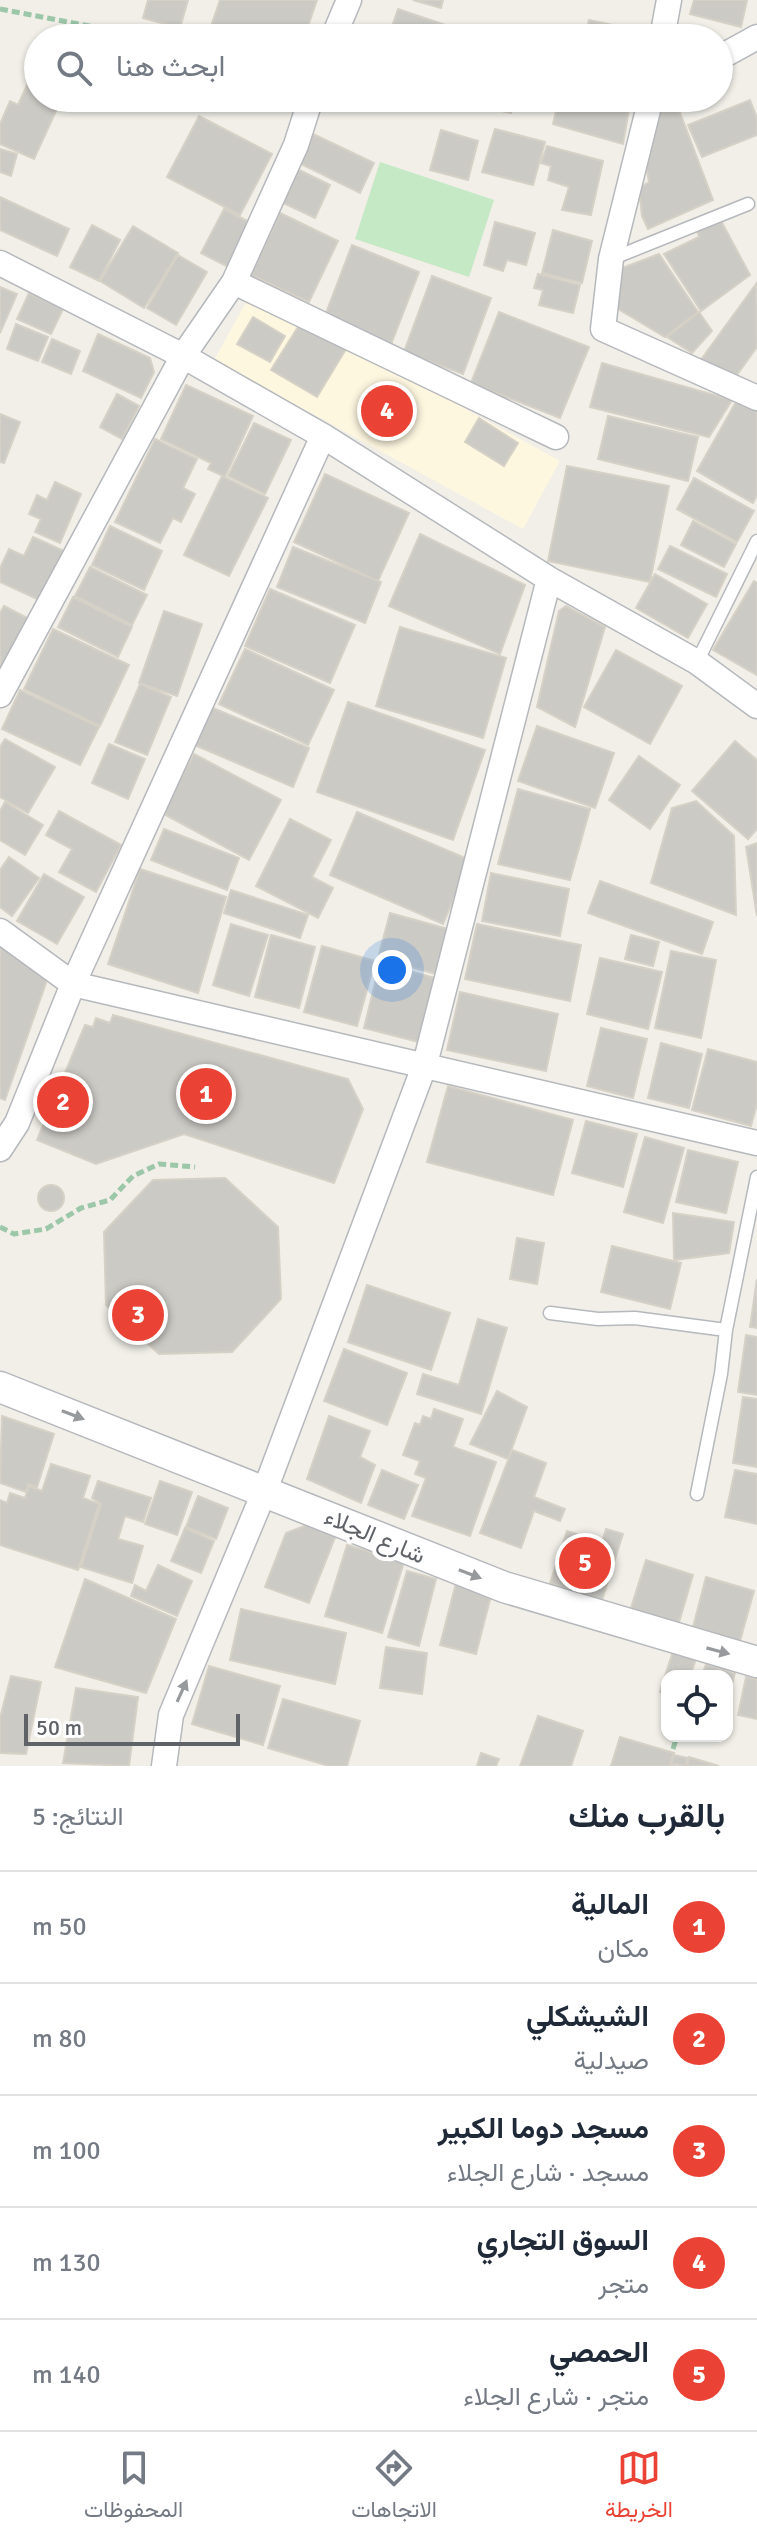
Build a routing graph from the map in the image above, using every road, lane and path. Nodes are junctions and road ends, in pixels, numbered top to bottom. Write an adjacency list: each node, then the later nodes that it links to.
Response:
1 (349, 0): 5 (street)
2 (669, 0): 6 (street)
3 (0, 9): 4 (path)
4 (79, 24)
5 (339, 24)
6 (665, 24)
7 (757, 37): 8 (street)
8 (733, 50)
9 (307, 112): 14 (street)
10 (648, 112): 12 (street)
11 (748, 204): 12 (lane)
12 (611, 259): 16 (street)
13 (0, 263): 15 (street)
14 (234, 282): 15 (street); 18 (street)
15 (183, 356): 17 (street); 22 (street)
16 (757, 398)
17 (323, 436): 20 (street); 25 (street)
18 (556, 437)
19 (757, 541): 21 (lane)
20 (549, 579): 21 (street); 26 (street)
21 (697, 662): 23 (street)
22 (0, 695)
23 (757, 706)
24 (0, 931): 25 (street)
25 (73, 984): 26 (street); 28 (street)
26 (425, 1064): 27 (street); 35 (street)
27 (757, 1143)
28 (0, 1149)
29 (195, 1167): 31 (path)
30 (757, 1177): 33 (lane)
31 (0, 1227)
32 (550, 1313): 33 (lane)
33 (726, 1330): 36 (lane)
34 (0, 1387): 35 (street, شارع الجلاء, one-way to 35)
35 (265, 1490): 37 (street, شارع الجلاء, one-way to 37); 40 (street, one-way to 35)
36 (697, 1494)
37 (757, 1662)
38 (675, 1742): 39 (path)
39 (673, 1749)
40 (164, 1766)

